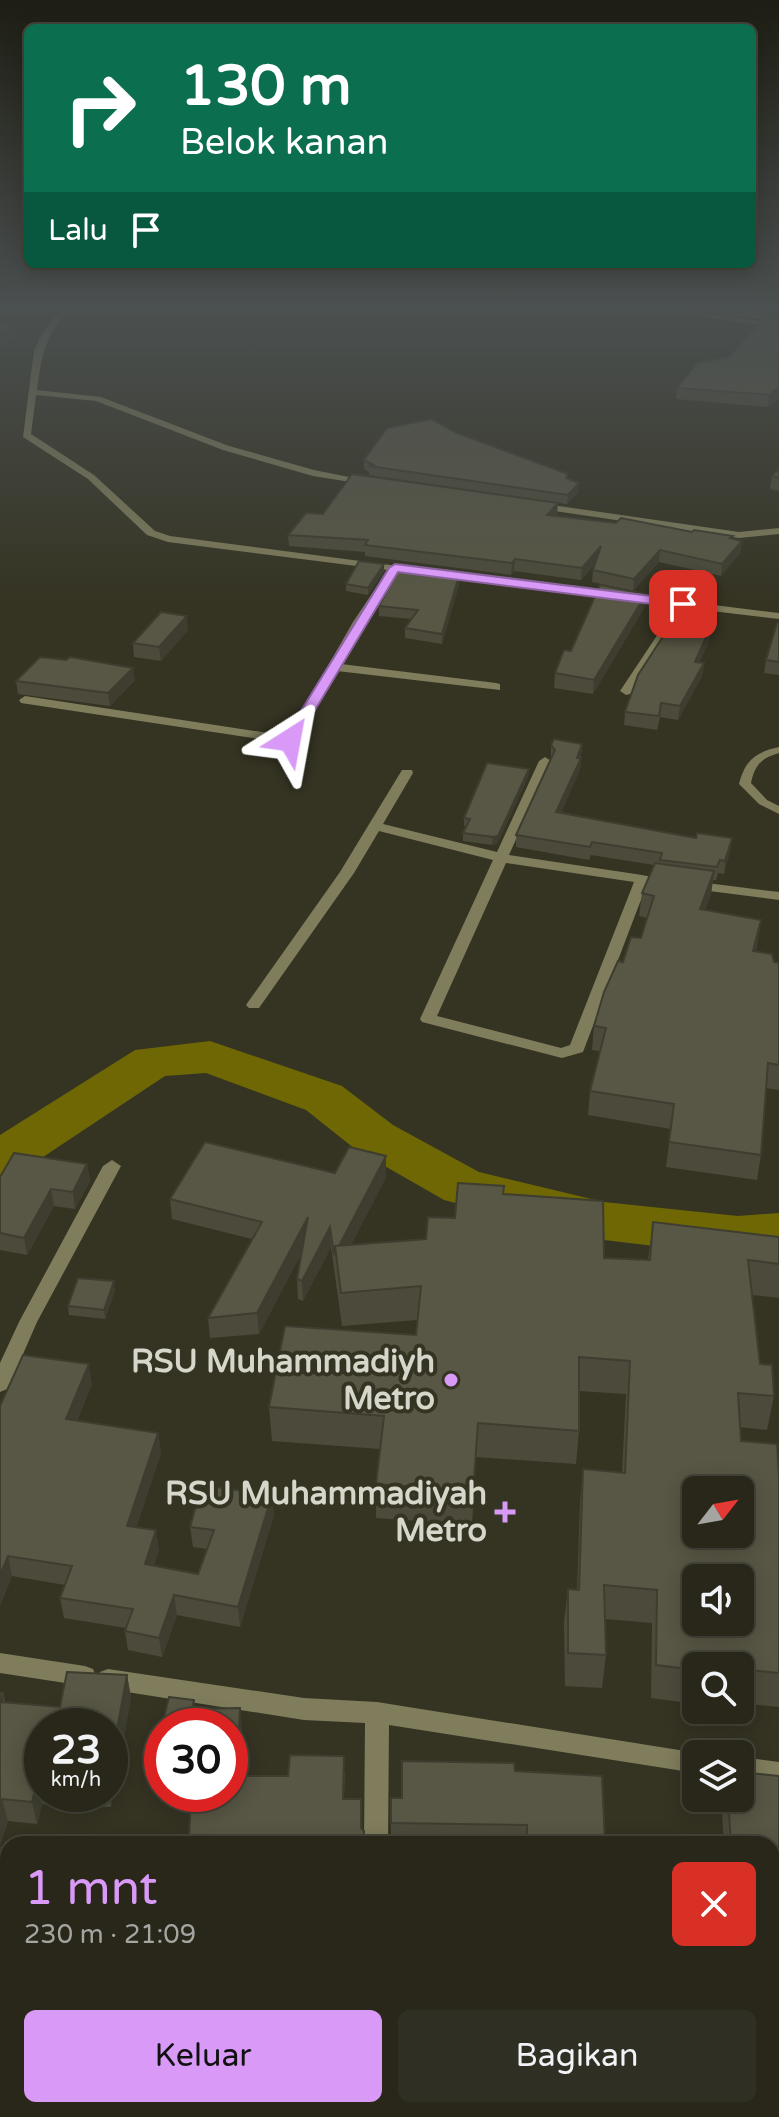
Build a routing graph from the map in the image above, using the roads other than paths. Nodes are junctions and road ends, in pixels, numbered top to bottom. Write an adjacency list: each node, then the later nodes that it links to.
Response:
1 (31, 406): 6 (street)
2 (115, 406): 3 (street)
3 (386, 484)
4 (524, 504): 5 (street)
5 (779, 531)
6 (395, 568): 7 (street); 9 (street)
7 (683, 604): 8 (street); 11 (street)
8 (779, 616)
9 (334, 667): 10 (street); 12 (street)
10 (496, 687)
11 (626, 691)
12 (25, 700)
13 (779, 750): 16 (lane)
14 (545, 761): 18 (street)
15 (407, 773): 17 (street)
16 (779, 811)
17 (376, 826): 18 (street); 21 (street)
18 (503, 858): 19 (street); 19 (street)
19 (642, 879): 20 (street)
20 (779, 896)
21 (254, 1005)
22 (112, 1166): 23 (street)
23 (0, 1384)
24 (0, 1663): 25 (street)
25 (377, 1713): 26 (street); 29 (street)
26 (682, 1760)
27 (754, 1770): 28 (street)
28 (779, 1773)
29 (376, 1836)

